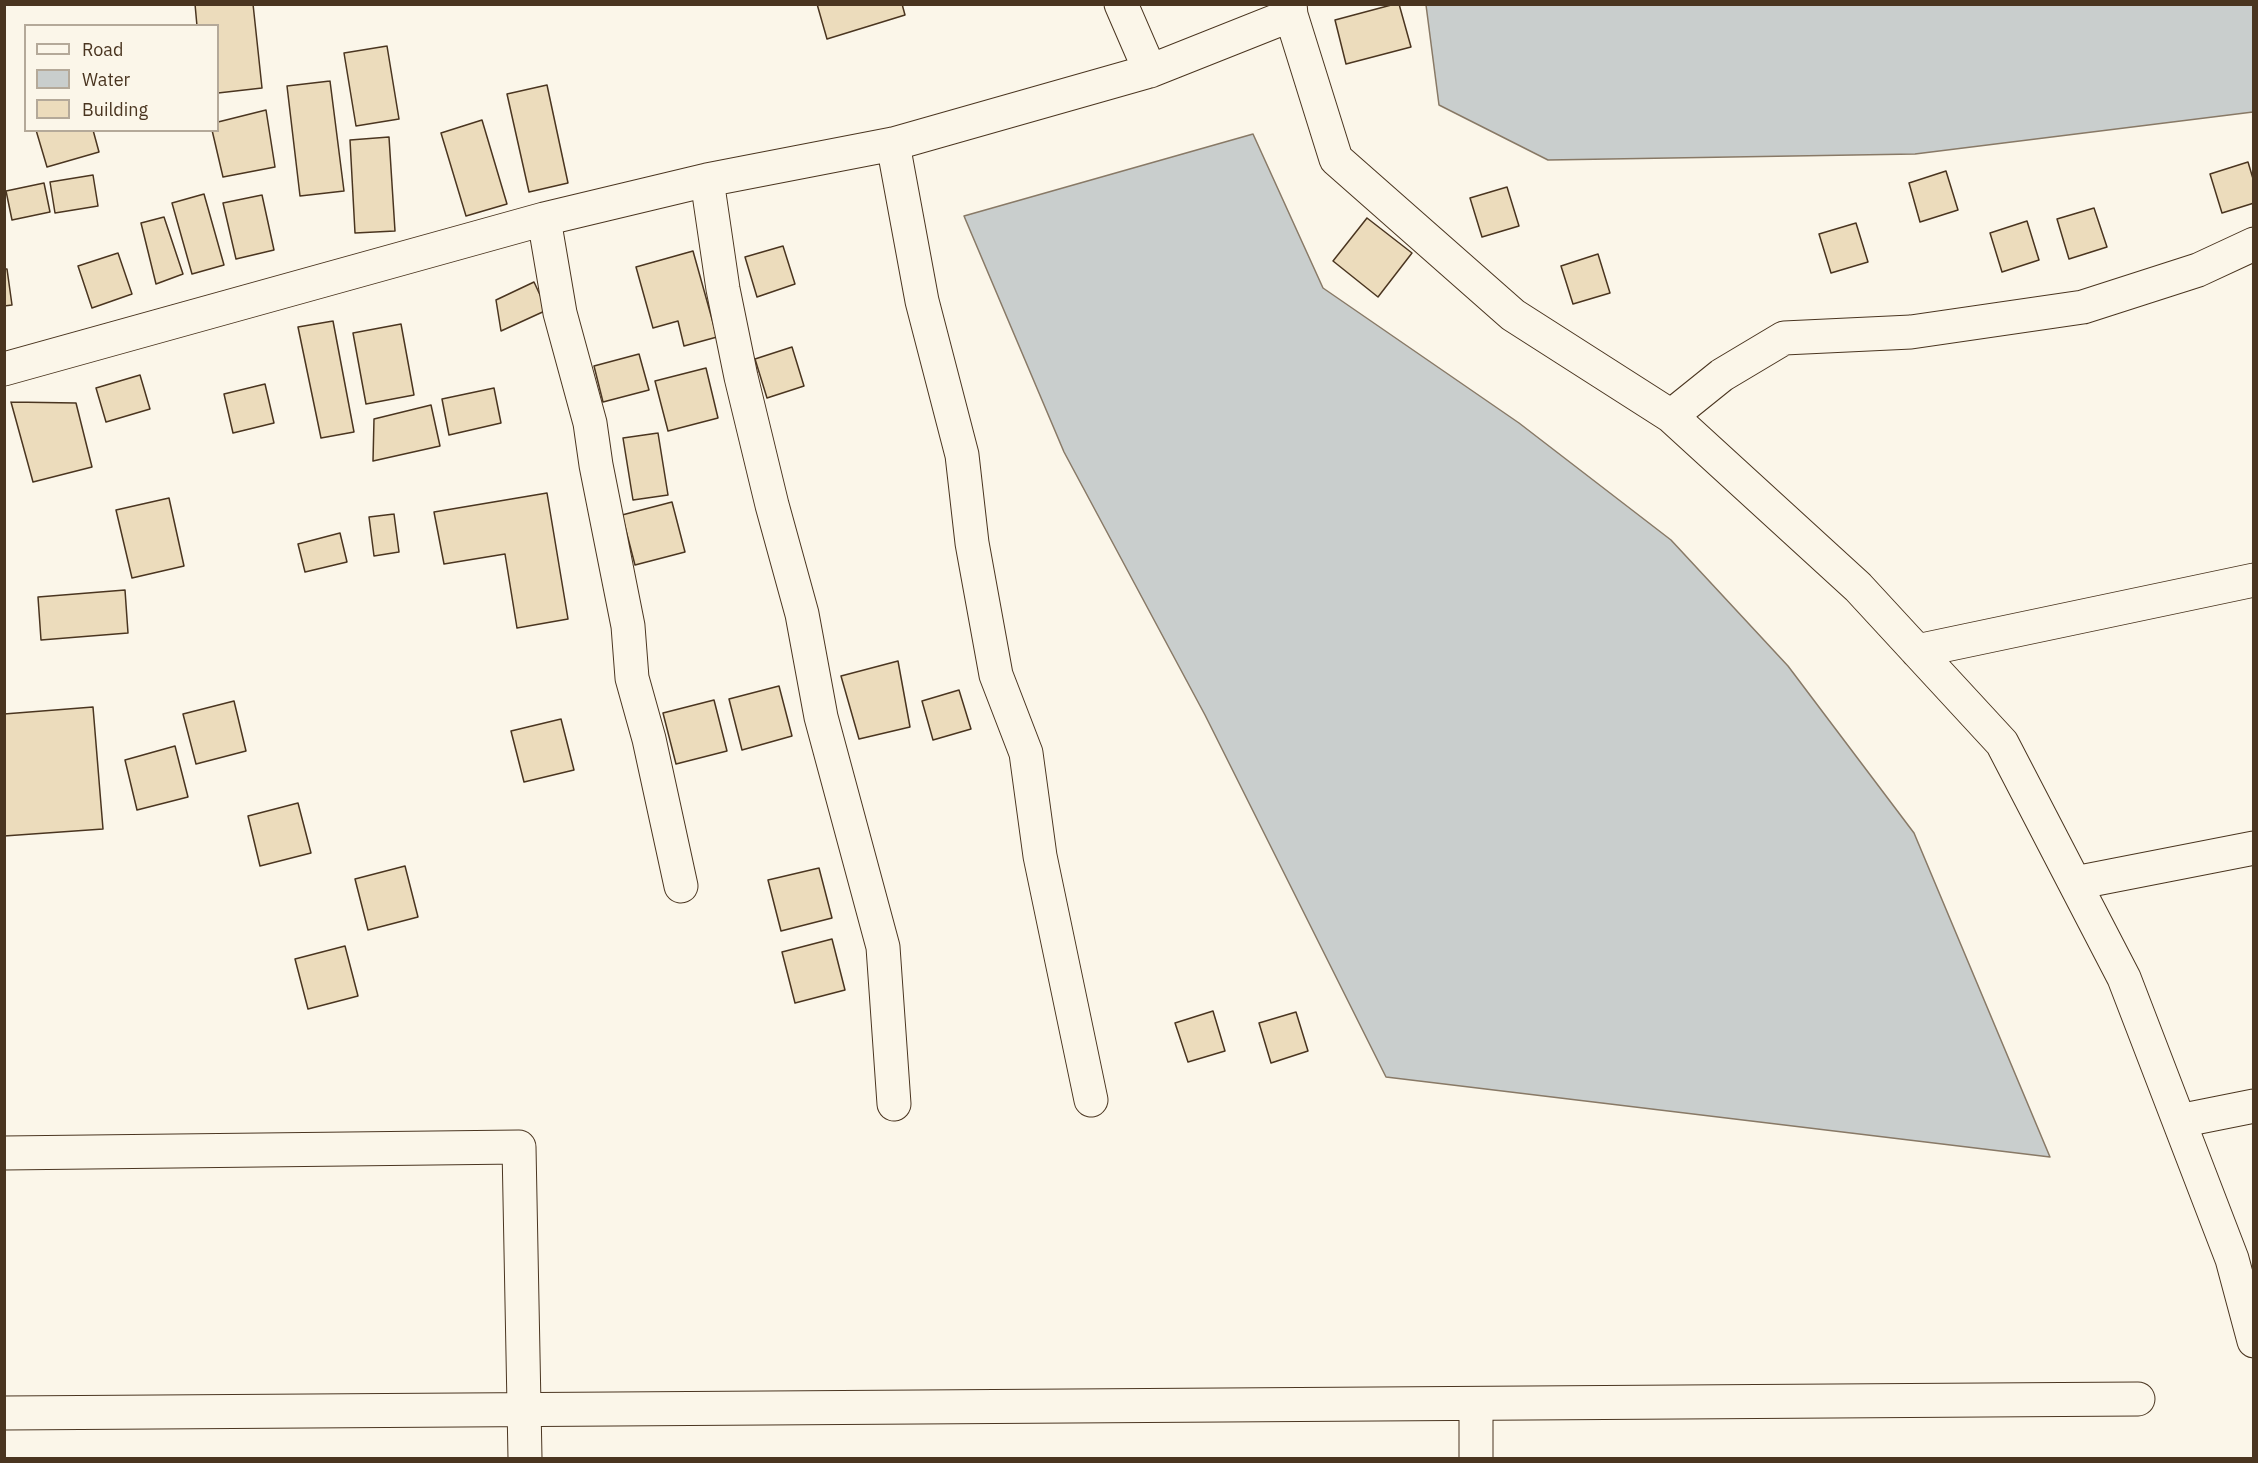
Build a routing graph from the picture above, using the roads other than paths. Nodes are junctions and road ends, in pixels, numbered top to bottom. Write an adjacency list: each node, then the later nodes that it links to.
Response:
1 (1120, 4): 3 (street)
2 (1290, 10): 3 (street); 9 (street)
3 (1150, 71): 4 (street)
4 (893, 144): 5 (street); 15 (street)
5 (707, 180): 6 (street); 16 (street)
6 (544, 219): 8 (street); 14 (street)
7 (2253, 244): 9 (street)
8 (4, 369)
9 (1671, 416): 11 (street)
10 (2253, 580): 11 (street)
11 (1917, 651): 13 (street)
12 (2253, 848): 13 (street)
13 (2075, 883): 18 (street)
14 (681, 886)
15 (1091, 1100)
16 (894, 1104)
17 (2253, 1106): 18 (street)
18 (2179, 1121): 20 (street)
19 (4, 1153): 23 (street)
20 (2253, 1341)
21 (2138, 1399): 22 (street)
22 (1476, 1404): 23 (street); 26 (street)
23 (524, 1410): 24 (street); 25 (street)
24 (4, 1413)
25 (525, 1458)
26 (1476, 1458)

